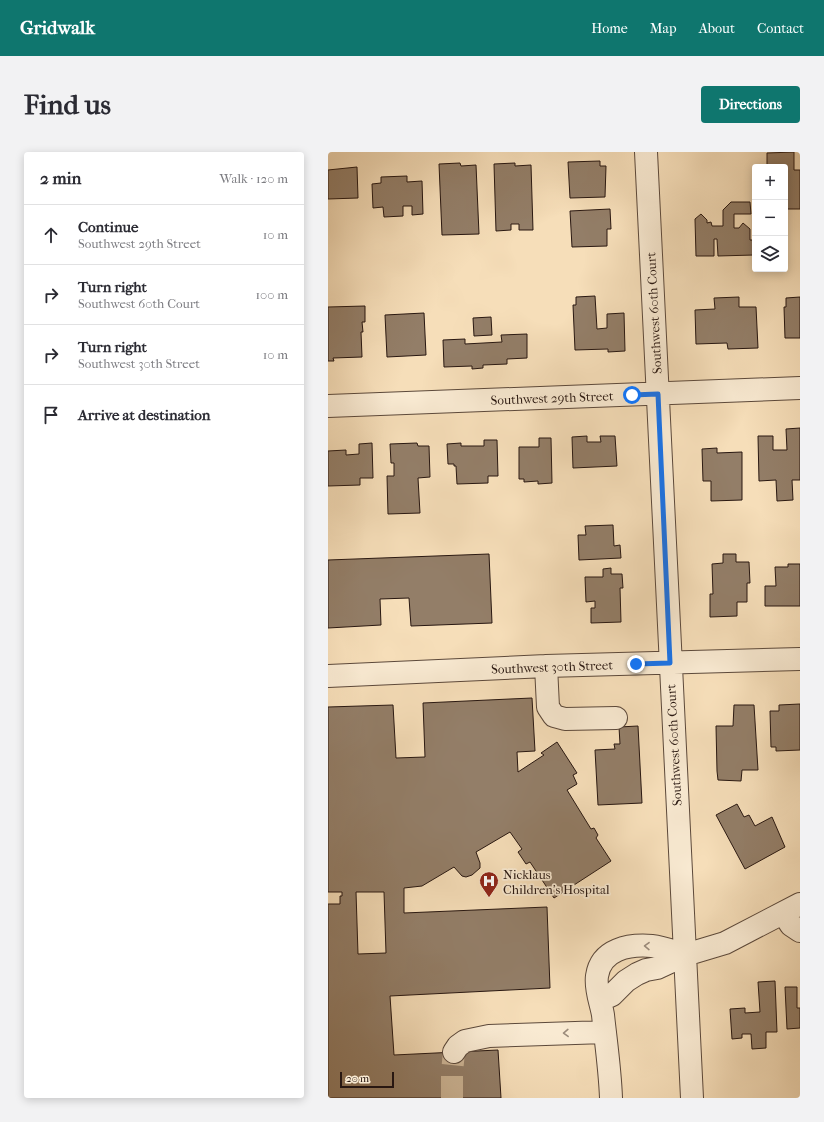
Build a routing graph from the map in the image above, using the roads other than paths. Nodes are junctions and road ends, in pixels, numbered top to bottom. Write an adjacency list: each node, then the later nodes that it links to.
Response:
1 (646, 152): 3 (street, Southwest 60th Court)
2 (800, 388): 3 (street, Southwest 29th Street)
3 (658, 394): 4 (street, Southwest 29th Street); 6 (street, Southwest 60th Court)
4 (328, 406)
5 (800, 659): 6 (street, Southwest 30th Street)
6 (670, 663): 7 (street, Southwest 30th Street); 12 (street, Southwest 60th Court)
7 (546, 666): 8 (street, Southwest 30th Street); 9 (street)
8 (328, 676)
9 (616, 718)
10 (791, 908): 11 (street); 12 (street)
11 (800, 931)
12 (685, 955): 13 (street); 13 (street, one-way to 13); 17 (street, Southwest 60th Court)
13 (601, 1000): 14 (street)
14 (605, 1032): 15 (street, one-way to 15); 16 (street)
15 (454, 1052)
16 (611, 1098)
17 (692, 1098)

